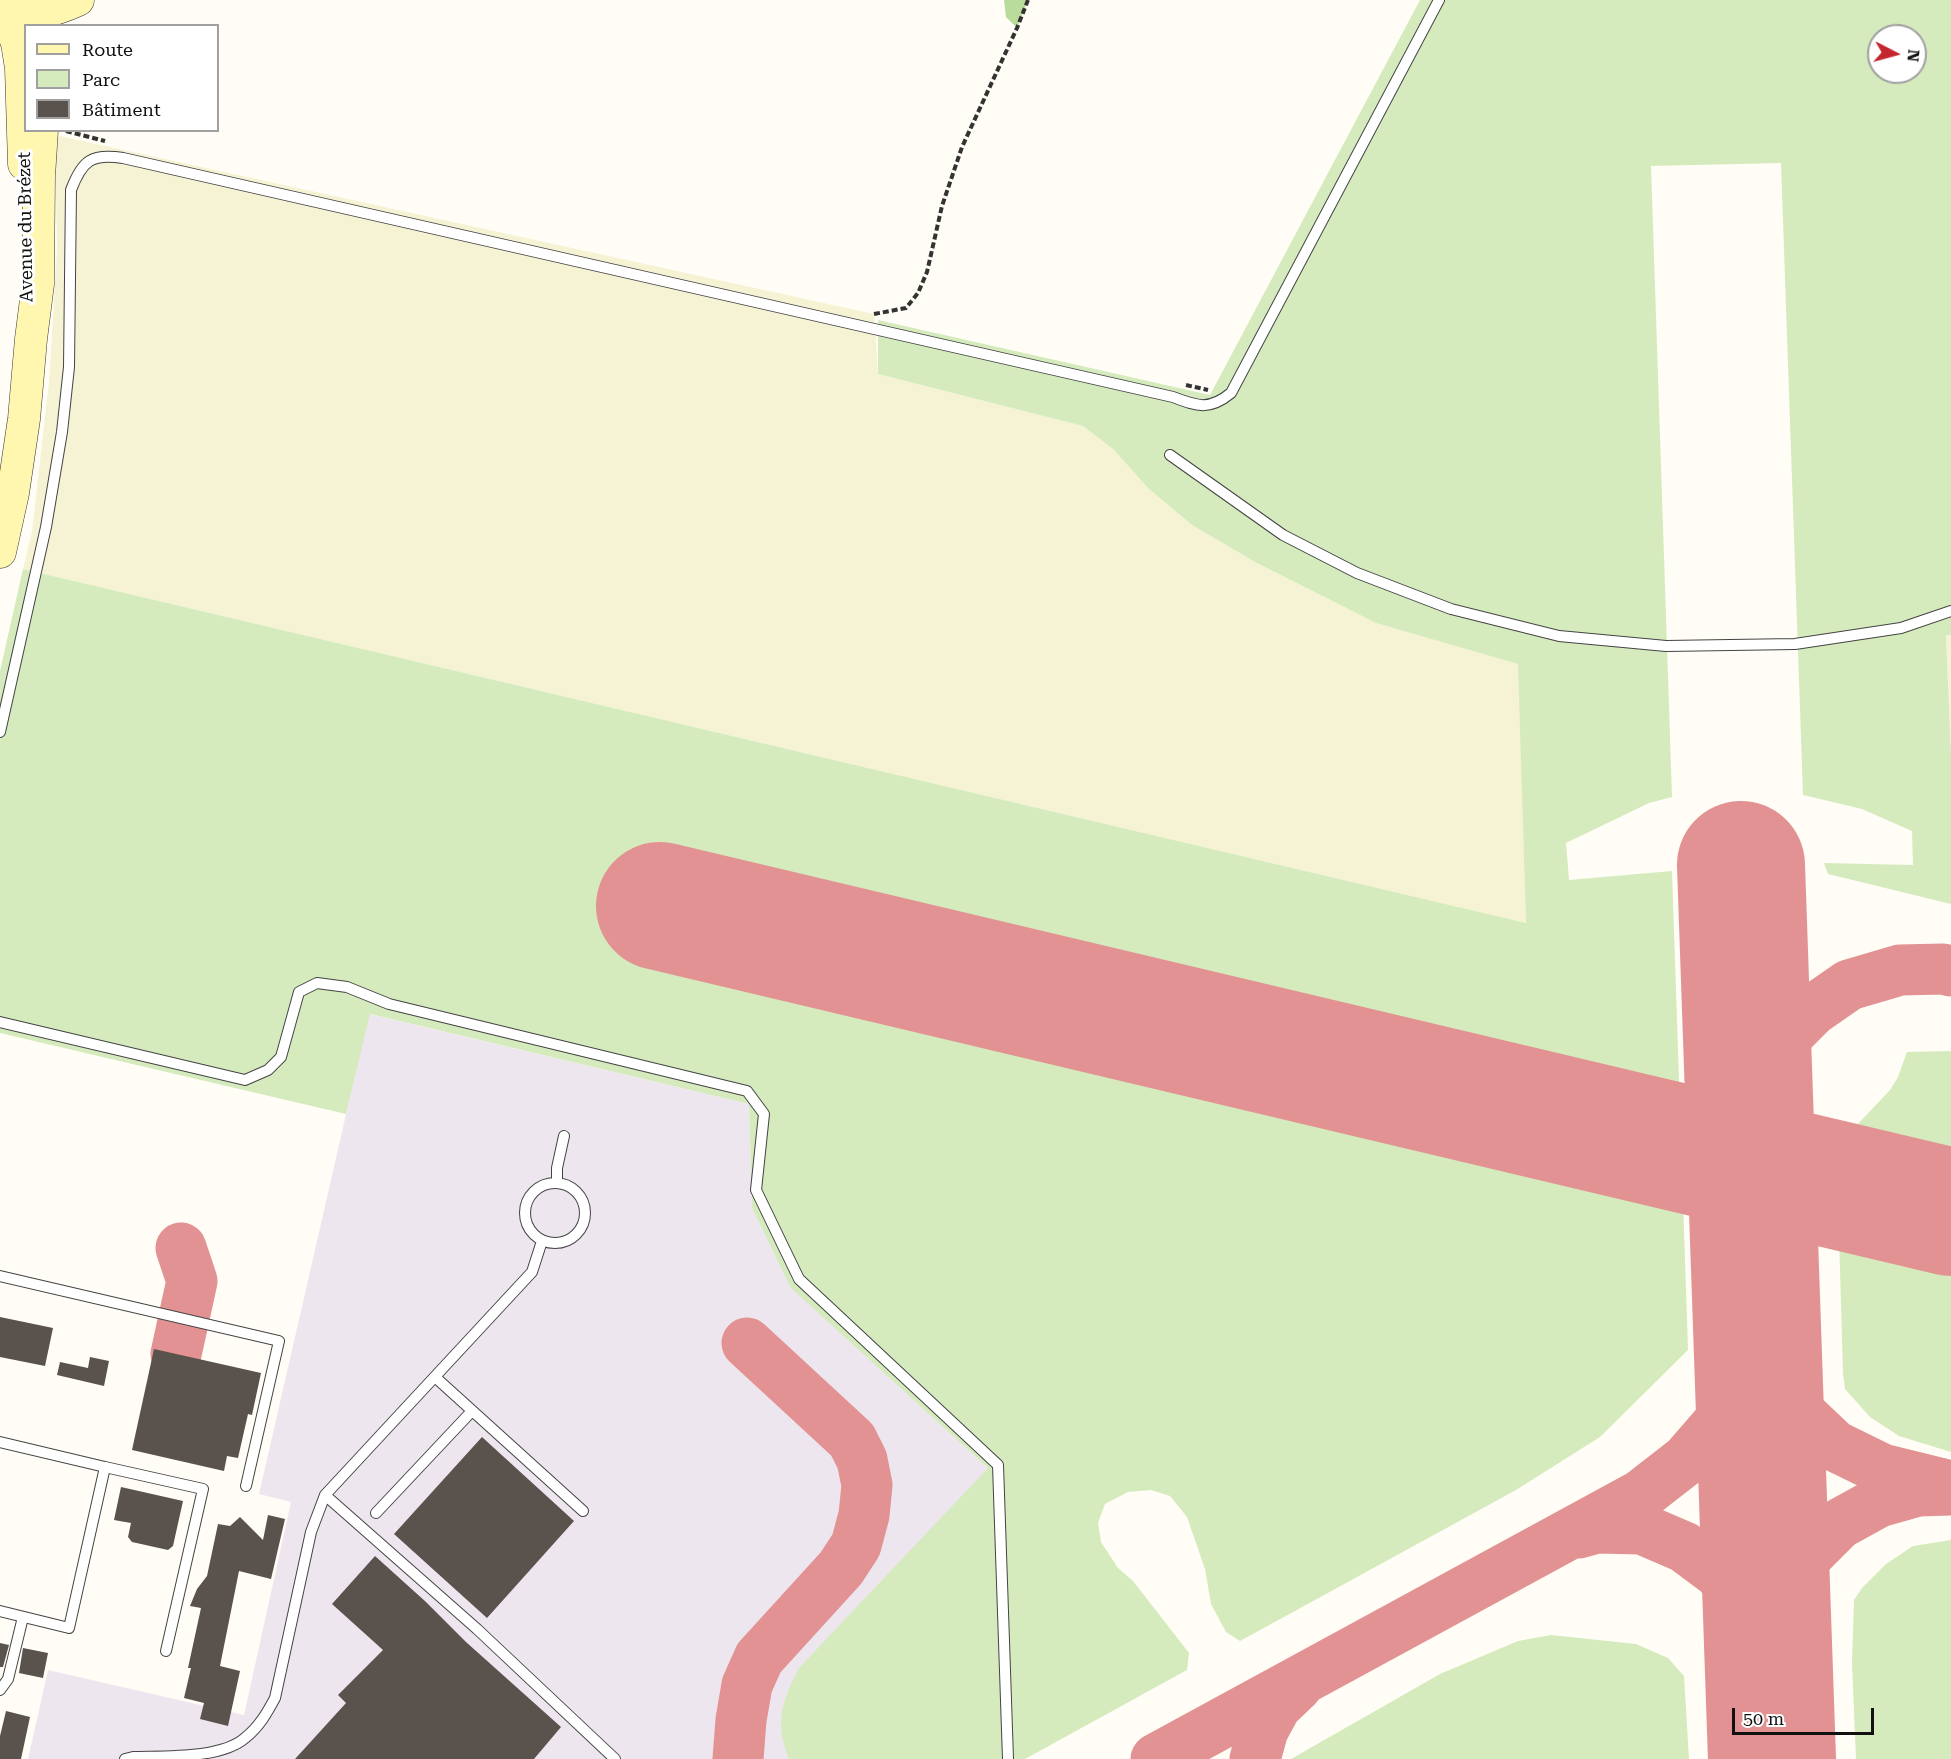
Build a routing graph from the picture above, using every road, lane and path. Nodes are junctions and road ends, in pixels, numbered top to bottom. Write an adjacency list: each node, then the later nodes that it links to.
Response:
1 (1028, 0): 6 (path)
2 (1439, 0): 11 (lane)
3 (2, 8): 4 (main road); 7 (main road, Avenue du Brézet)
4 (64, 11)
5 (42, 132): 7 (main road, Avenue du Brézet)
6 (874, 314)
7 (31, 339): 9 (main road, Avenue du Brézet)
8 (1170, 455): 10 (lane)
9 (0, 552)
10 (1951, 611)
11 (0, 732)
12 (0, 1022): 32 (lane)
13 (564, 1136): 14 (lane)
14 (557, 1182): 15 (lane); 15 (lane)
15 (542, 1241): 17 (lane)
16 (0, 1276): 21 (lane)
17 (435, 1377): 18 (lane); 22 (lane)
18 (472, 1411): 23 (lane); 24 (lane)
19 (0, 1442): 20 (lane)
20 (105, 1467): 26 (lane); 27 (lane)
21 (246, 1486)
22 (325, 1495): 29 (lane); 31 (lane)
23 (583, 1511)
24 (376, 1513)
25 (0, 1611): 26 (lane)
26 (23, 1617): 28 (lane)
27 (166, 1651)
28 (0, 1690)
29 (207, 1756): 30 (lane)
30 (125, 1759)
31 (615, 1759)
32 (1008, 1759)

